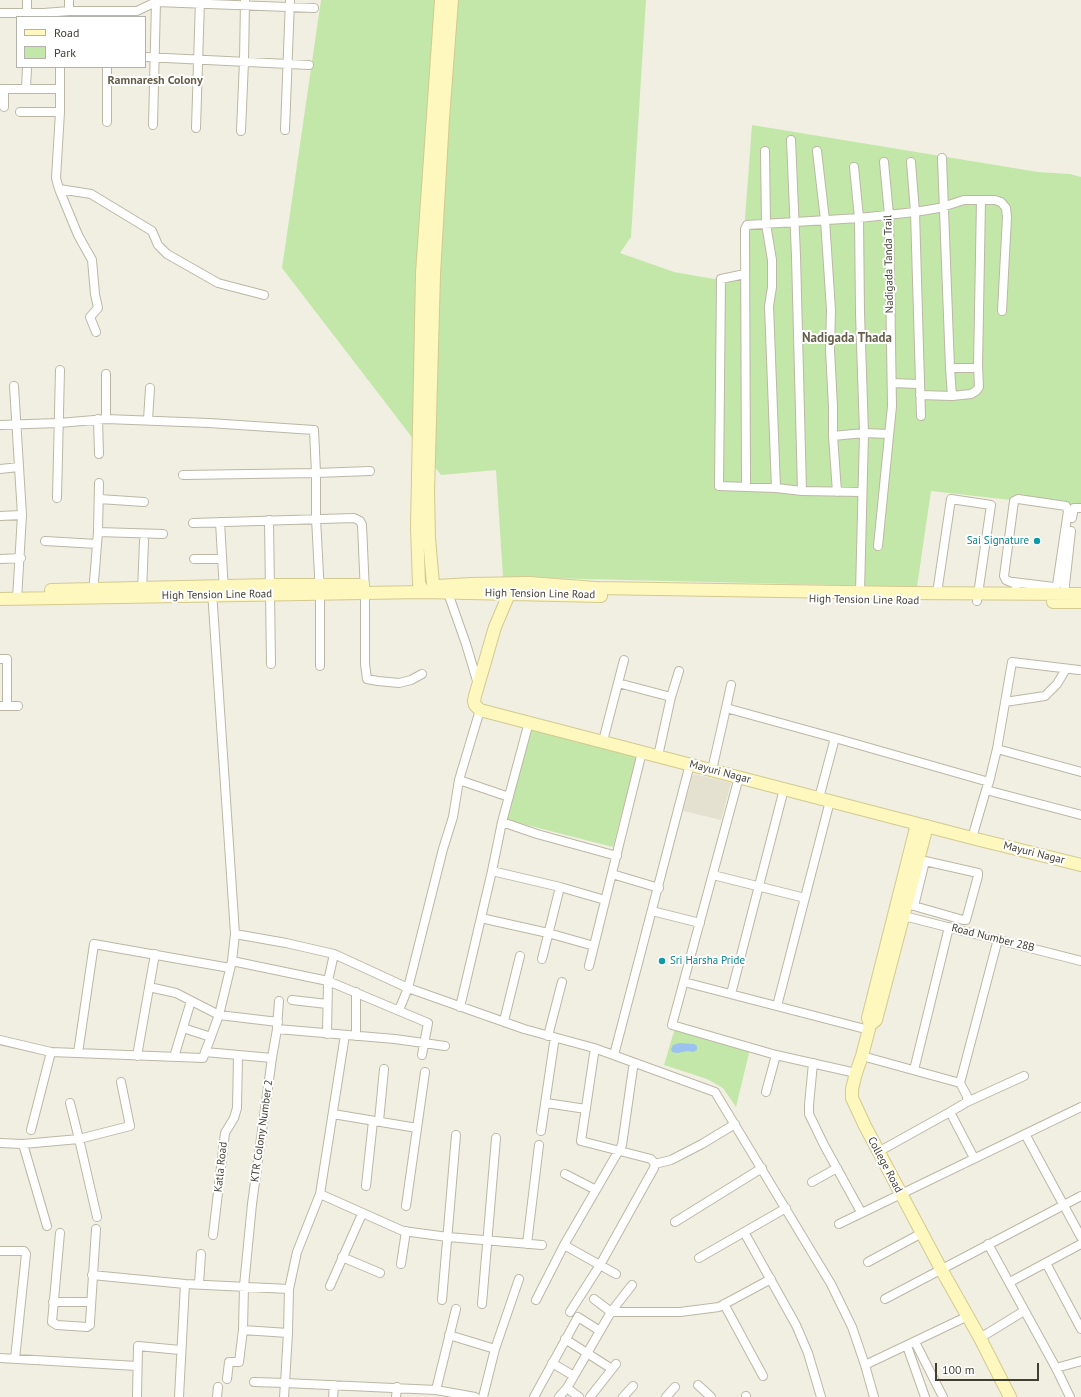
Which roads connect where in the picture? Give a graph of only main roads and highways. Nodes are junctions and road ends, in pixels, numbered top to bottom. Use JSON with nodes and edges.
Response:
{"nodes":[{"id":1,"x":442,"y":0,"type":"edge"},
{"id":2,"x":452,"y":0,"type":"edge"},
{"id":3,"x":428,"y":274,"type":"junction"},
{"id":4,"x":422,"y":588,"type":"junction"},
{"id":5,"x":509,"y":588,"type":"junction"},
{"id":6,"x":0,"y":591,"type":"edge"},
{"id":7,"x":694,"y":593,"type":"junction"},
{"id":8,"x":1081,"y":594,"type":"edge"},
{"id":9,"x":18,"y":595,"type":"junction"},
{"id":10,"x":978,"y":597,"type":"junction"},
{"id":11,"x":0,"y":599,"type":"edge"},
{"id":12,"x":1081,"y":602,"type":"edge"},
{"id":13,"x":922,"y":825,"type":"junction"},
{"id":14,"x":1081,"y":865,"type":"edge"},
{"id":15,"x":1010,"y":1397,"type":"edge"}],
"edges":[{"from":1,"to":3,"type":"main road"},
{"from":2,"to":3,"type":"main road"},
{"from":3,"to":4,"type":"main road"},
{"from":3,"to":5,"type":"main road"},
{"from":4,"to":5,"type":"main road","name":"High Tension Line Road"},
{"from":4,"to":9,"type":"main road","name":"High Tension Line Road"},
{"from":5,"to":7,"type":"main road","name":"High Tension Line Road"},
{"from":5,"to":13,"type":"main road","name":"Mayuri Nagar"},
{"from":6,"to":9,"type":"main road"},
{"from":7,"to":10,"type":"main road","name":"High Tension Line Road"},
{"from":7,"to":10,"type":"main road","name":"High Tension Line Road"},
{"from":8,"to":10,"type":"main road","name":"High Tension Line Road"},
{"from":9,"to":11,"type":"main road","name":"High Tension Line Road"},
{"from":10,"to":12,"type":"main road","name":"High Tension Line Road"},
{"from":13,"to":14,"type":"main road","name":"Mayuri Nagar"},
{"from":13,"to":15,"type":"main road","name":"College Road"}]}
